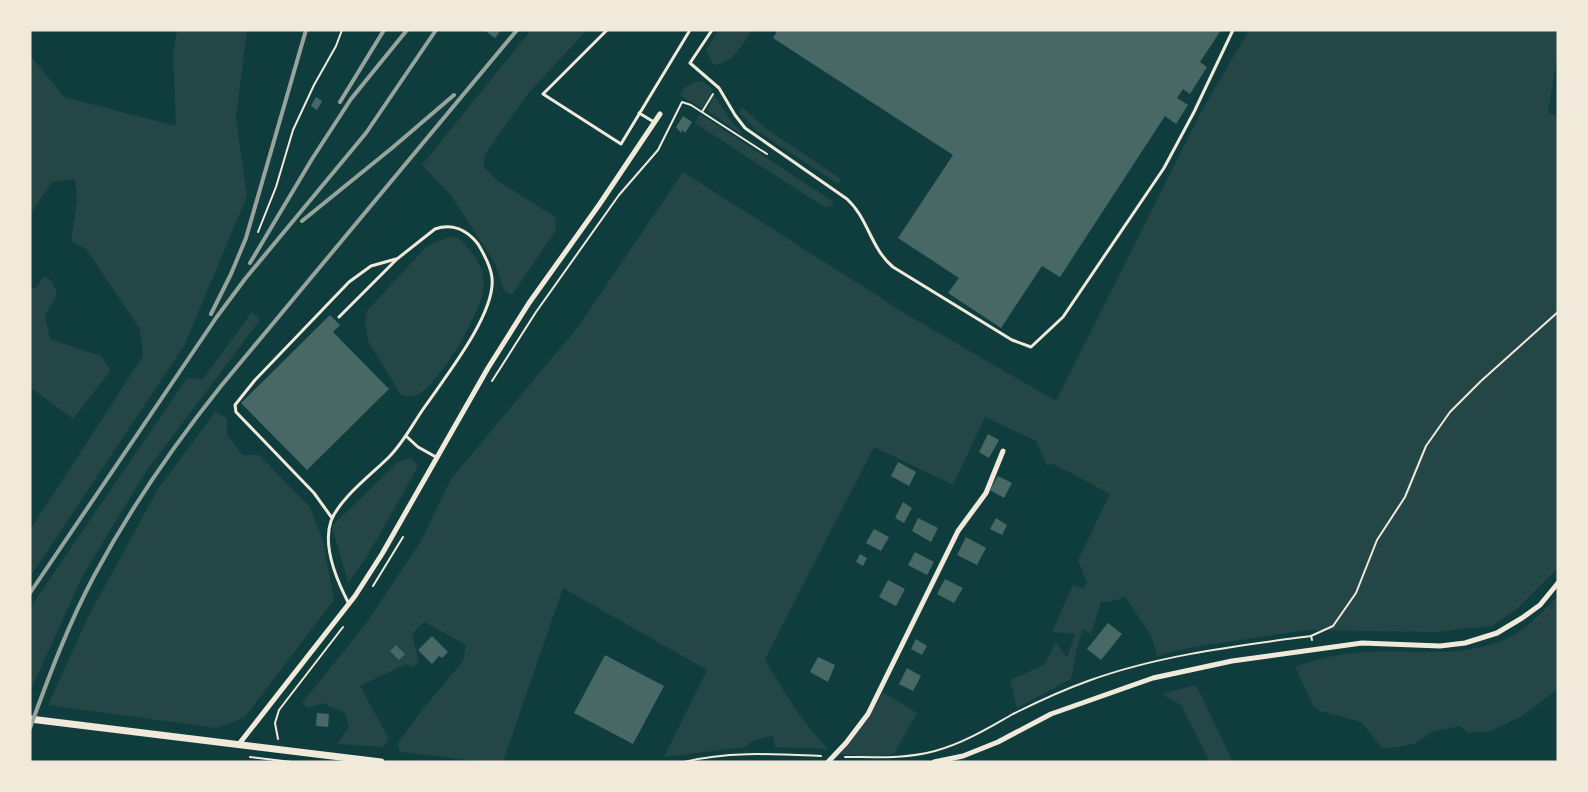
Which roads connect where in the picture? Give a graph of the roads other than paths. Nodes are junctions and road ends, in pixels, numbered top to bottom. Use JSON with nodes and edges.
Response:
{"nodes":[{"id":1,"x":607,"y":30,"type":"edge"},
{"id":2,"x":690,"y":30,"type":"edge"},
{"id":3,"x":712,"y":30,"type":"edge"},
{"id":4,"x":1233,"y":30,"type":"edge"},
{"id":5,"x":639,"y":113,"type":"junction"},
{"id":6,"x":660,"y":114,"type":"dead end"},
{"id":7,"x":654,"y":122,"type":"junction"},
{"id":8,"x":397,"y":259,"type":"junction"},
{"id":9,"x":339,"y":317,"type":"dead end"},
{"id":10,"x":406,"y":436,"type":"junction"},
{"id":11,"x":1003,"y":451,"type":"dead end"},
{"id":12,"x":436,"y":457,"type":"junction"},
{"id":13,"x":332,"y":518,"type":"junction"},
{"id":14,"x":1558,"y":583,"type":"edge"},
{"id":15,"x":349,"y":604,"type":"junction"},
{"id":16,"x":30,"y":719,"type":"edge"},
{"id":17,"x":238,"y":744,"type":"junction"},
{"id":18,"x":830,"y":759,"type":"edge"},
{"id":19,"x":341,"y":760,"type":"edge"},
{"id":20,"x":381,"y":762,"type":"edge"},
{"id":21,"x":934,"y":762,"type":"edge"}],
"edges":[{"from":1,"to":5,"type":"lane"},
{"from":2,"to":5,"type":"lane"},
{"from":3,"to":4,"type":"lane"},
{"from":5,"to":7,"type":"lane"},
{"from":6,"to":7,"type":"street"},
{"from":7,"to":12,"type":"street"},
{"from":8,"to":9,"type":"lane"},
{"from":8,"to":10,"type":"lane"},
{"from":8,"to":13,"type":"lane"},
{"from":10,"to":12,"type":"lane"},
{"from":10,"to":13,"type":"lane"},
{"from":11,"to":18,"type":"street"},
{"from":12,"to":15,"type":"street"},
{"from":13,"to":15,"type":"lane"},
{"from":14,"to":21,"type":"street"},
{"from":15,"to":17,"type":"street"},
{"from":16,"to":17,"type":"street"},
{"from":17,"to":19,"type":"street"},
{"from":19,"to":20,"type":"street"}]}
